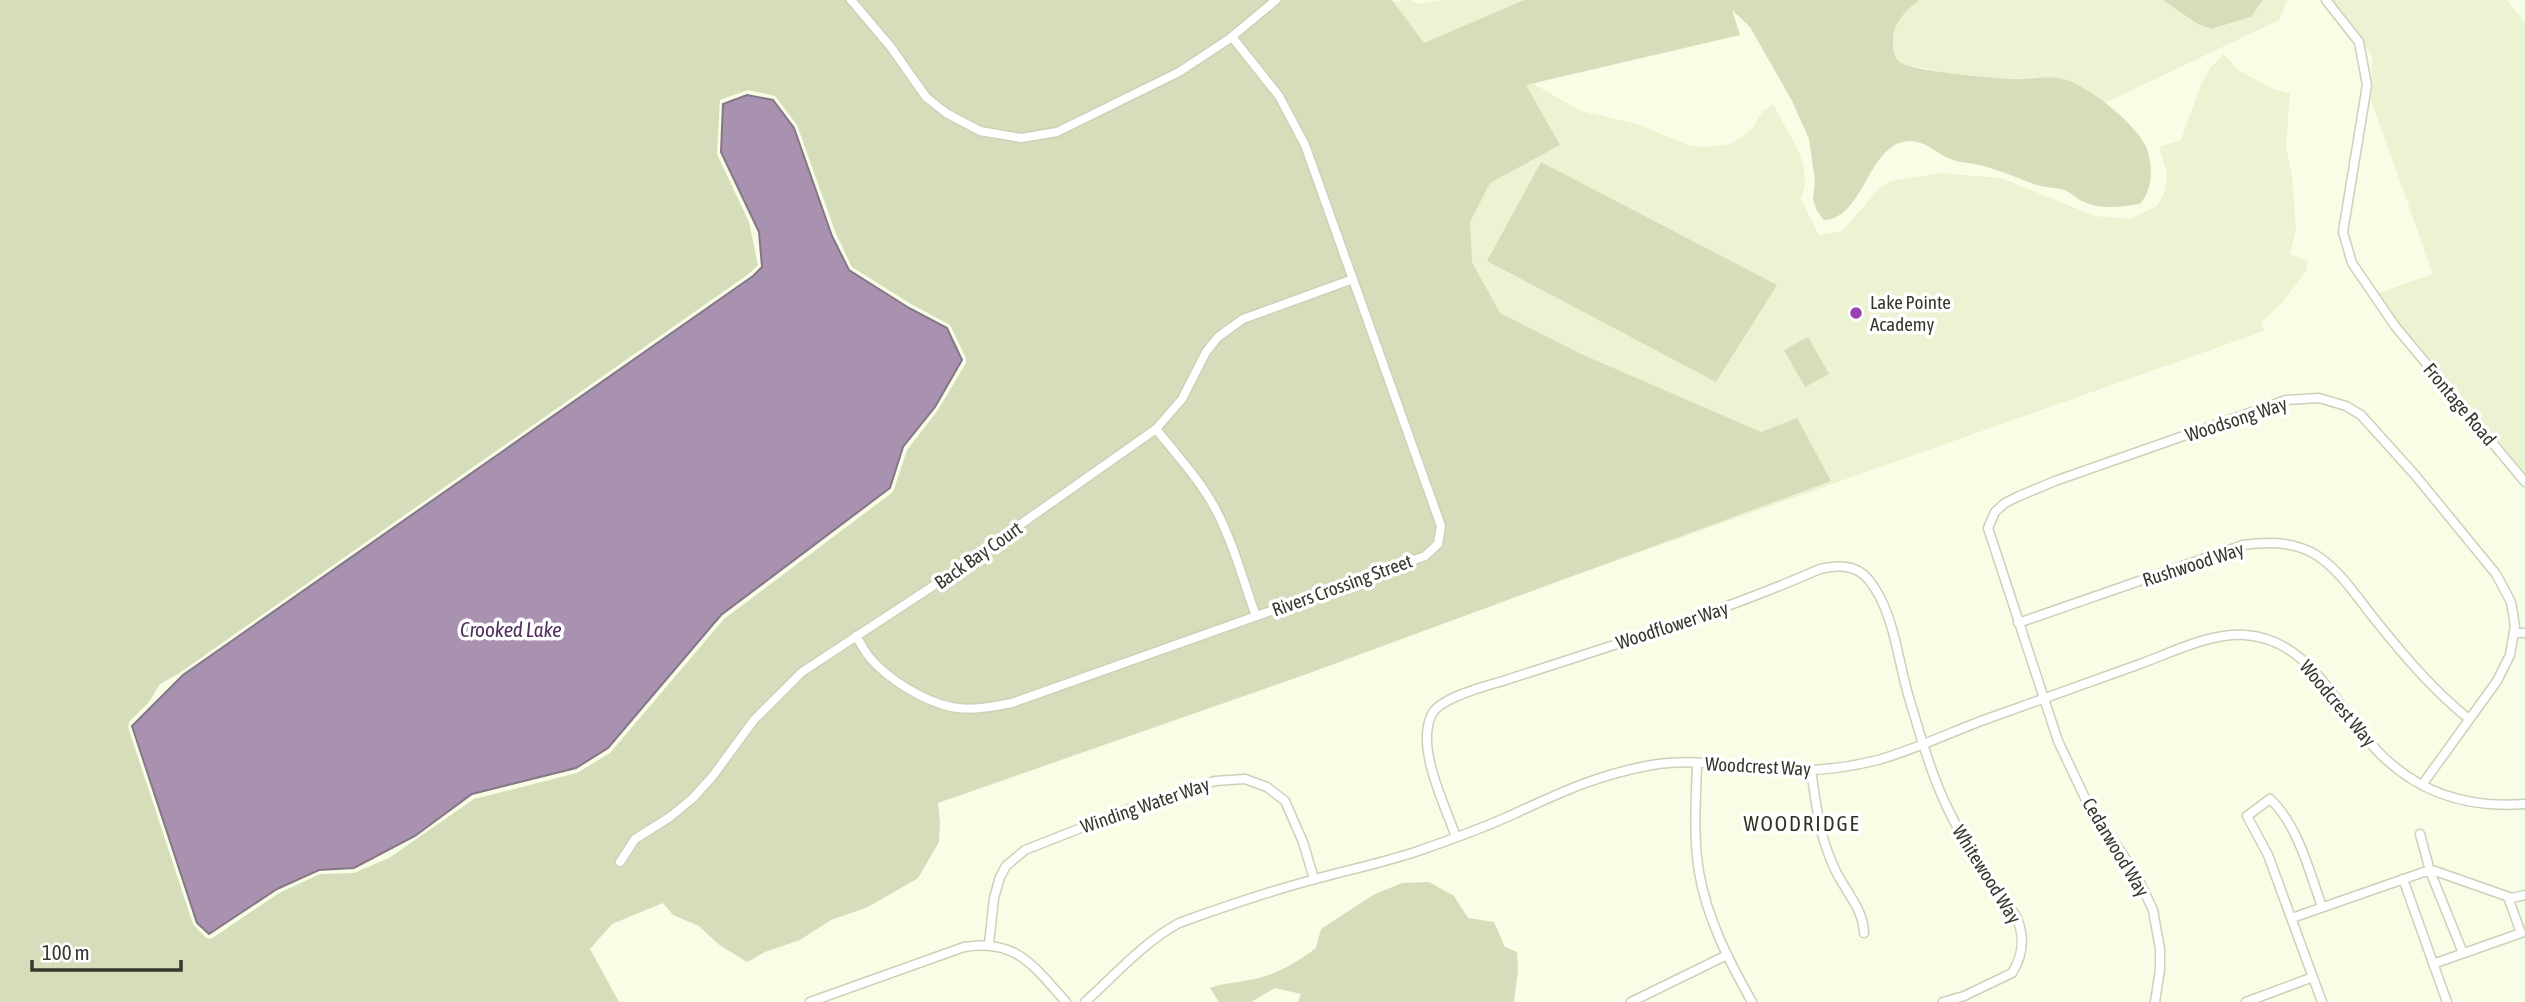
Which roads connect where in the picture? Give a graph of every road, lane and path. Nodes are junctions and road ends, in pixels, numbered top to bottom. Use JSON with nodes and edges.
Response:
{"nodes":[{"id":1,"x":851,"y":0,"type":"edge"},
{"id":2,"x":1276,"y":0,"type":"edge"},
{"id":3,"x":2326,"y":0,"type":"edge"},
{"id":4,"x":1232,"y":37,"type":"junction"},
{"id":5,"x":1353,"y":279,"type":"junction"},
{"id":6,"x":1156,"y":429,"type":"junction"},
{"id":7,"x":2525,"y":482,"type":"edge"},
{"id":8,"x":1256,"y":616,"type":"junction"},
{"id":9,"x":2018,"y":624,"type":"junction"},
{"id":10,"x":2514,"y":633,"type":"junction"},
{"id":11,"x":2525,"y":633,"type":"edge"},
{"id":12,"x":856,"y":636,"type":"junction"},
{"id":13,"x":2043,"y":699,"type":"junction"},
{"id":14,"x":2469,"y":719,"type":"junction"},
{"id":15,"x":1924,"y":744,"type":"junction"},
{"id":16,"x":1697,"y":764,"type":"junction"},
{"id":17,"x":1811,"y":770,"type":"junction"},
{"id":18,"x":2422,"y":785,"type":"junction"},
{"id":19,"x":2525,"y":804,"type":"edge"},
{"id":20,"x":2420,"y":834,"type":"dead end"},
{"id":21,"x":1456,"y":837,"type":"junction"},
{"id":22,"x":620,"y":862,"type":"dead end"},
{"id":23,"x":2430,"y":872,"type":"junction"},
{"id":24,"x":1314,"y":879,"type":"junction"},
{"id":25,"x":2403,"y":879,"type":"junction"},
{"id":26,"x":2525,"y":895,"type":"edge"},
{"id":27,"x":2508,"y":897,"type":"junction"},
{"id":28,"x":2322,"y":907,"type":"junction"},
{"id":29,"x":2292,"y":918,"type":"junction"},
{"id":30,"x":1864,"y":933,"type":"dead end"},
{"id":31,"x":989,"y":944,"type":"junction"},
{"id":32,"x":2463,"y":953,"type":"junction"},
{"id":33,"x":1727,"y":956,"type":"junction"},
{"id":34,"x":2433,"y":964,"type":"junction"},
{"id":35,"x":2313,"y":978,"type":"junction"},
{"id":36,"x":810,"y":1002,"type":"edge"},
{"id":37,"x":1066,"y":1002,"type":"edge"},
{"id":38,"x":1085,"y":1002,"type":"edge"},
{"id":39,"x":1631,"y":1002,"type":"edge"},
{"id":40,"x":1752,"y":1002,"type":"edge"},
{"id":41,"x":1943,"y":1002,"type":"edge"},
{"id":42,"x":2155,"y":1002,"type":"edge"},
{"id":43,"x":2246,"y":1002,"type":"edge"},
{"id":44,"x":2322,"y":1002,"type":"edge"},
{"id":45,"x":2447,"y":1002,"type":"edge"}],
"edges":[{"from":1,"to":4,"type":"street"},
{"from":2,"to":4,"type":"street"},
{"from":3,"to":7,"type":"street","name":"Frontage Road"},
{"from":4,"to":5,"type":"street","name":"Rivers Crossing Street"},
{"from":5,"to":6,"type":"street","name":"Back Bay Court"},
{"from":5,"to":8,"type":"street","name":"Rivers Crossing Street"},
{"from":6,"to":8,"type":"street"},
{"from":6,"to":12,"type":"street","name":"Back Bay Court"},
{"from":8,"to":12,"type":"street","name":"Rivers Crossing Street"},
{"from":9,"to":10,"type":"street","name":"Woodsong Way"},
{"from":9,"to":13,"type":"street","name":"Woodsong Way"},
{"from":9,"to":14,"type":"street","name":"Rushwood Way"},
{"from":10,"to":11,"type":"street"},
{"from":10,"to":14,"type":"street","name":"Woodsong Way"},
{"from":12,"to":22,"type":"street","name":"Back Bay Court"},
{"from":13,"to":15,"type":"street","name":"Woodcrest Way"},
{"from":13,"to":18,"type":"street","name":"Woodcrest Way"},
{"from":13,"to":42,"type":"street","name":"Cedarwood Way"},
{"from":14,"to":18,"type":"street","name":"Woodsong Way"},
{"from":15,"to":17,"type":"street","name":"Woodcrest Way"},
{"from":15,"to":21,"type":"street","name":"Woodflower Way"},
{"from":15,"to":41,"type":"street","name":"Whitewood Way"},
{"from":16,"to":17,"type":"street","name":"Woodcrest Way"},
{"from":16,"to":21,"type":"street","name":"Woodcrest Way"},
{"from":16,"to":33,"type":"street"},
{"from":17,"to":30,"type":"street"},
{"from":18,"to":19,"type":"street","name":"Woodcrest Way"},
{"from":20,"to":23,"type":"street"},
{"from":21,"to":24,"type":"street","name":"Woodcrest Way"},
{"from":23,"to":25,"type":"street"},
{"from":23,"to":27,"type":"street"},
{"from":23,"to":32,"type":"street"},
{"from":24,"to":31,"type":"street","name":"Winding Water Way"},
{"from":24,"to":38,"type":"street","name":"Woodcrest Way"},
{"from":25,"to":28,"type":"street"},
{"from":25,"to":34,"type":"street"},
{"from":26,"to":27,"type":"street"},
{"from":27,"to":32,"type":"street"},
{"from":28,"to":29,"type":"street"},
{"from":28,"to":29,"type":"street"},
{"from":29,"to":35,"type":"street"},
{"from":31,"to":36,"type":"street"},
{"from":31,"to":37,"type":"street"},
{"from":32,"to":34,"type":"street"},
{"from":33,"to":39,"type":"street"},
{"from":33,"to":40,"type":"street"},
{"from":34,"to":45,"type":"street"},
{"from":35,"to":43,"type":"street"},
{"from":35,"to":44,"type":"street"}]}
